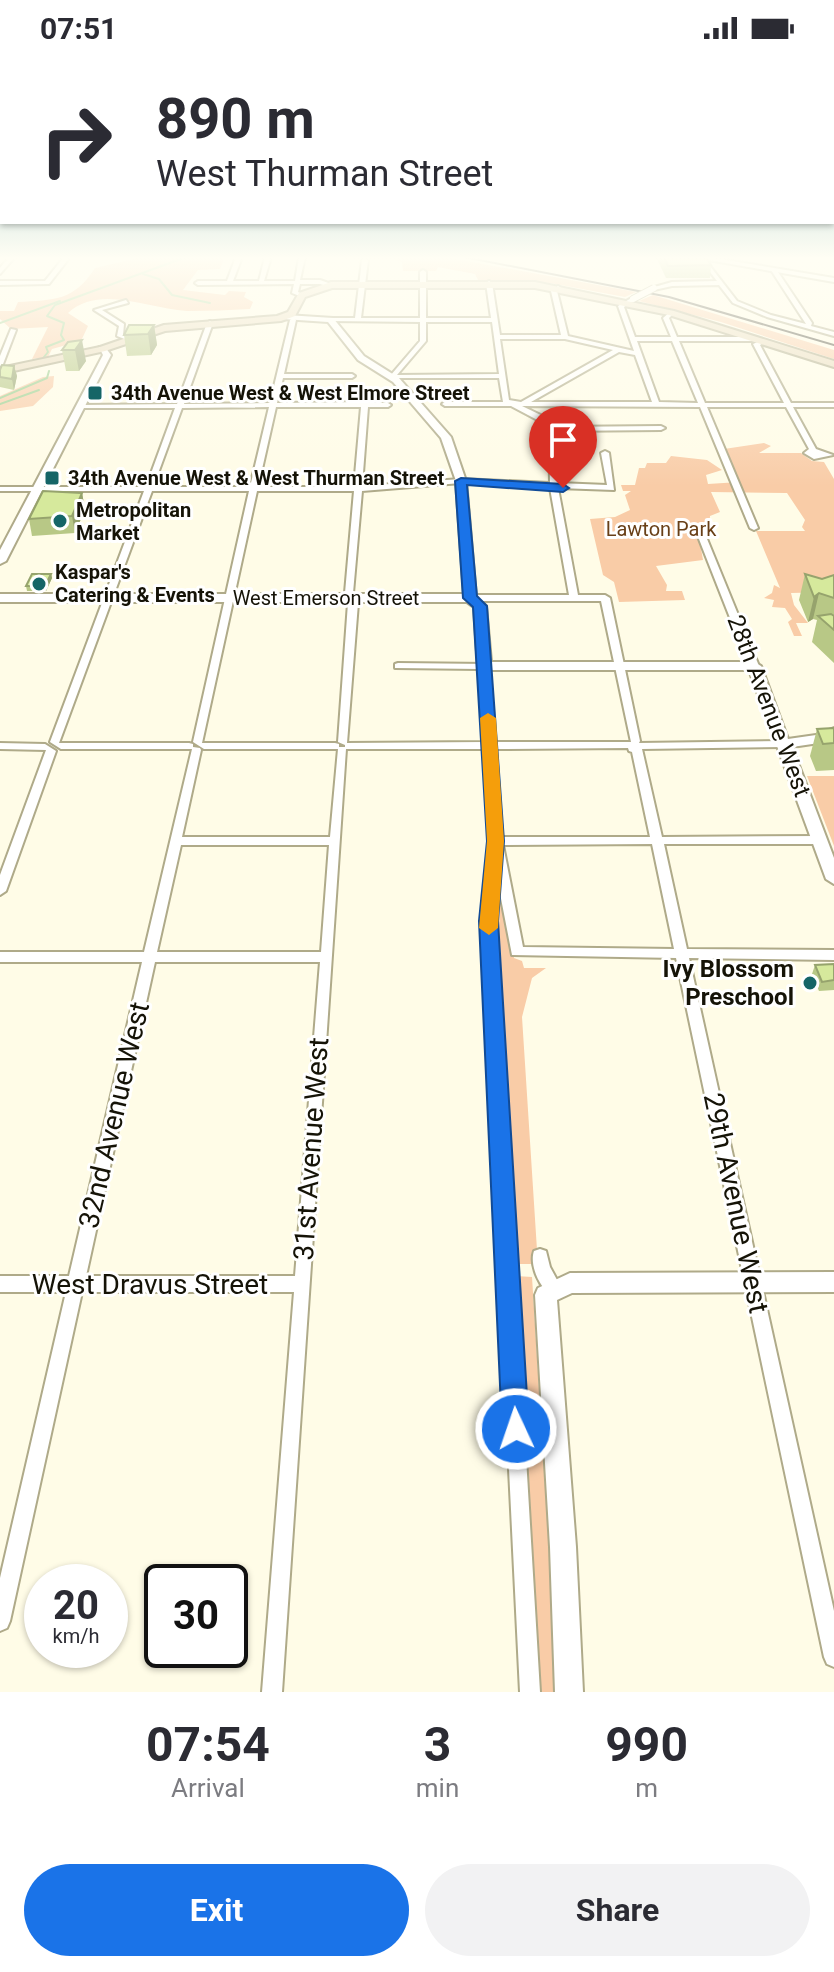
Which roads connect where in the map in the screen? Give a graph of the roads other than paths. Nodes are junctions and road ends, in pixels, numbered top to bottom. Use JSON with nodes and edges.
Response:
{"nodes":[{"id":1,"x":12,"y":333,"type":"edge"},
{"id":2,"x":121,"y":333,"type":"edge"},
{"id":3,"x":144,"y":333,"type":"edge"},
{"id":4,"x":206,"y":333,"type":"edge"},
{"id":5,"x":287,"y":333,"type":"edge"},
{"id":6,"x":341,"y":333,"type":"edge"},
{"id":7,"x":423,"y":333,"type":"edge"},
{"id":8,"x":497,"y":333,"type":"edge"},
{"id":9,"x":564,"y":333,"type":"edge"},
{"id":10,"x":632,"y":333,"type":"edge"},
{"id":11,"x":673,"y":333,"type":"edge"},
{"id":12,"x":737,"y":333,"type":"edge"},
{"id":13,"x":497,"y":337,"type":"junction"},
{"id":14,"x":565,"y":337,"type":"junction"},
{"id":15,"x":127,"y":338,"type":"junction"},
{"id":16,"x":634,"y":339,"type":"junction"},
{"id":17,"x":676,"y":339,"type":"junction"},
{"id":18,"x":759,"y":340,"type":"junction"},
{"id":19,"x":102,"y":349,"type":"junction"},
{"id":20,"x":619,"y":349,"type":"junction"},
{"id":21,"x":638,"y":354,"type":"junction"},
{"id":22,"x":0,"y":364,"type":"edge"},
{"id":23,"x":834,"y":364,"type":"edge"},
{"id":24,"x":0,"y":371,"type":"edge"},
{"id":25,"x":281,"y":376,"type":"junction"},
{"id":26,"x":352,"y":376,"type":"dead end"},
{"id":27,"x":502,"y":376,"type":"junction"},
{"id":28,"x":392,"y":377,"type":"junction"},
{"id":29,"x":365,"y":404,"type":"junction"},
{"id":30,"x":445,"y":404,"type":"dead end"},
{"id":31,"x":511,"y":404,"type":"junction"},
{"id":32,"x":523,"y":404,"type":"junction"},
{"id":33,"x":656,"y":404,"type":"junction"},
{"id":34,"x":181,"y":405,"type":"junction"},
{"id":35,"x":274,"y":405,"type":"junction"},
{"id":36,"x":388,"y":405,"type":"dead end"},
{"id":37,"x":703,"y":405,"type":"junction"},
{"id":38,"x":788,"y":405,"type":"junction"},
{"id":39,"x":834,"y":405,"type":"edge"},
{"id":40,"x":83,"y":406,"type":"junction"},
{"id":41,"x":661,"y":428,"type":"dead end"},
{"id":42,"x":553,"y":429,"type":"junction"},
{"id":43,"x":813,"y":450,"type":"dead end"},
{"id":44,"x":605,"y":453,"type":"dead end"},
{"id":45,"x":461,"y":481,"type":"junction"},
{"id":46,"x":554,"y":488,"type":"junction"},
{"id":47,"x":0,"y":489,"type":"edge"},
{"id":48,"x":38,"y":489,"type":"junction"},
{"id":49,"x":148,"y":489,"type":"junction"},
{"id":50,"x":254,"y":489,"type":"junction"},
{"id":51,"x":358,"y":489,"type":"junction"},
{"id":52,"x":754,"y":528,"type":"dead end"},
{"id":53,"x":701,"y":534,"type":"dead end"},
{"id":54,"x":0,"y":561,"type":"edge"},
{"id":55,"x":351,"y":597,"type":"junction"},
{"id":56,"x":0,"y":598,"type":"edge"},
{"id":57,"x":109,"y":598,"type":"junction"},
{"id":58,"x":229,"y":598,"type":"junction"},
{"id":59,"x":470,"y":598,"type":"junction"},
{"id":60,"x":574,"y":598,"type":"junction"},
{"id":61,"x":605,"y":598,"type":"joint"},
{"id":62,"x":398,"y":666,"type":"dead end"},
{"id":63,"x":485,"y":666,"type":"junction"},
{"id":64,"x":619,"y":666,"type":"junction"},
{"id":65,"x":754,"y":666,"type":"junction"},
{"id":66,"x":834,"y":732,"type":"edge"},
{"id":67,"x":783,"y":744,"type":"junction"},
{"id":68,"x":489,"y":745,"type":"junction"},
{"id":69,"x":636,"y":745,"type":"junction"},
{"id":70,"x":0,"y":746,"type":"edge"},
{"id":71,"x":197,"y":746,"type":"junction"},
{"id":72,"x":342,"y":746,"type":"junction"},
{"id":73,"x":53,"y":747,"type":"junction"},
{"id":74,"x":657,"y":840,"type":"junction"},
{"id":75,"x":820,"y":840,"type":"junction"},
{"id":76,"x":175,"y":841,"type":"junction"},
{"id":77,"x":335,"y":841,"type":"junction"},
{"id":78,"x":496,"y":841,"type":"junction"},
{"id":79,"x":834,"y":879,"type":"edge"},
{"id":80,"x":0,"y":891,"type":"edge"},
{"id":81,"x":834,"y":955,"type":"edge"},
{"id":82,"x":149,"y":956,"type":"junction"},
{"id":83,"x":683,"y":956,"type":"junction"},
{"id":84,"x":0,"y":957,"type":"edge"},
{"id":85,"x":326,"y":957,"type":"junction"},
{"id":86,"x":540,"y":1256,"type":"dead end"},
{"id":87,"x":753,"y":1281,"type":"junction"},
{"id":88,"x":834,"y":1282,"type":"edge"},
{"id":89,"x":76,"y":1283,"type":"junction"},
{"id":90,"x":0,"y":1284,"type":"edge"},
{"id":91,"x":301,"y":1284,"type":"junction"},
{"id":92,"x":554,"y":1289,"type":"junction"},
{"id":93,"x":0,"y":1621,"type":"edge"},
{"id":94,"x":834,"y":1657,"type":"edge"},
{"id":95,"x":272,"y":1692,"type":"edge"},
{"id":96,"x":530,"y":1692,"type":"edge"},
{"id":97,"x":569,"y":1692,"type":"edge"}],
"edges":[{"from":1,"to":22,"type":"street"},
{"from":2,"to":15,"type":"street"},
{"from":3,"to":15,"type":"main road"},
{"from":4,"to":34,"type":"street"},
{"from":5,"to":25,"type":"street","name":"32nd Avenue West"},
{"from":6,"to":28,"type":"street"},
{"from":7,"to":28,"type":"street"},
{"from":8,"to":13,"type":"street"},
{"from":9,"to":14,"type":"street"},
{"from":10,"to":16,"type":"street"},
{"from":11,"to":17,"type":"street"},
{"from":12,"to":18,"type":"main road"},
{"from":13,"to":14,"type":"street"},
{"from":13,"to":27,"type":"street"},
{"from":14,"to":20,"type":"street"},
{"from":15,"to":19,"type":"main road"},
{"from":16,"to":17,"type":"street"},
{"from":16,"to":21,"type":"street"},
{"from":17,"to":18,"type":"street"},
{"from":17,"to":37,"type":"street"},
{"from":18,"to":23,"type":"main road"},
{"from":18,"to":38,"type":"street"},
{"from":19,"to":24,"type":"main road"},
{"from":19,"to":40,"type":"street"},
{"from":20,"to":21,"type":"street"},
{"from":20,"to":32,"type":"street"},
{"from":21,"to":33,"type":"street"},
{"from":25,"to":26,"type":"street"},
{"from":25,"to":35,"type":"street","name":"32nd Avenue West"},
{"from":27,"to":28,"type":"street"},
{"from":27,"to":31,"type":"street"},
{"from":28,"to":45,"type":"street"},
{"from":29,"to":35,"type":"street"},
{"from":29,"to":36,"type":"street"},
{"from":29,"to":51,"type":"street","name":"31st Avenue West"},
{"from":30,"to":31,"type":"street"},
{"from":31,"to":32,"type":"street"},
{"from":31,"to":42,"type":"street"},
{"from":32,"to":33,"type":"street"},
{"from":33,"to":37,"type":"street"},
{"from":34,"to":35,"type":"street"},
{"from":34,"to":40,"type":"street"},
{"from":34,"to":49,"type":"street"},
{"from":35,"to":50,"type":"street","name":"32nd Avenue West"},
{"from":37,"to":38,"type":"street"},
{"from":37,"to":52,"type":"street"},
{"from":38,"to":39,"type":"street"},
{"from":38,"to":43,"type":"street"},
{"from":40,"to":48,"type":"street"},
{"from":41,"to":42,"type":"street"},
{"from":42,"to":46,"type":"street"},
{"from":44,"to":46,"type":"street"},
{"from":45,"to":46,"type":"street"},
{"from":45,"to":51,"type":"street"},
{"from":45,"to":59,"type":"street"},
{"from":46,"to":60,"type":"street"},
{"from":47,"to":48,"type":"street"},
{"from":48,"to":49,"type":"street"},
{"from":48,"to":54,"type":"street"},
{"from":49,"to":50,"type":"street"},
{"from":49,"to":57,"type":"street"},
{"from":50,"to":51,"type":"street"},
{"from":50,"to":58,"type":"street","name":"32nd Avenue West"},
{"from":51,"to":55,"type":"street","name":"31st Avenue West"},
{"from":53,"to":65,"type":"street","name":"28th Avenue West"},
{"from":55,"to":58,"type":"street","name":"West Emerson Street"},
{"from":55,"to":59,"type":"street","name":"West Emerson Street"},
{"from":55,"to":72,"type":"street","name":"31st Avenue West"},
{"from":56,"to":57,"type":"street","name":"West Emerson Street"},
{"from":57,"to":58,"type":"street","name":"West Emerson Street"},
{"from":57,"to":73,"type":"street"},
{"from":58,"to":71,"type":"street","name":"32nd Avenue West"},
{"from":59,"to":60,"type":"street","name":"West Emerson Street"},
{"from":59,"to":63,"type":"street"},
{"from":60,"to":61,"type":"street","name":"West Emerson Street"},
{"from":61,"to":64,"type":"street","name":"29th Avenue West"},
{"from":62,"to":63,"type":"street"},
{"from":63,"to":64,"type":"street"},
{"from":63,"to":68,"type":"street"},
{"from":64,"to":65,"type":"street"},
{"from":64,"to":69,"type":"street","name":"29th Avenue West"},
{"from":65,"to":67,"type":"street","name":"28th Avenue West"},
{"from":66,"to":67,"type":"street"},
{"from":67,"to":69,"type":"street"},
{"from":67,"to":75,"type":"street","name":"28th Avenue West"},
{"from":68,"to":69,"type":"street"},
{"from":68,"to":72,"type":"street"},
{"from":68,"to":78,"type":"street"},
{"from":69,"to":74,"type":"street","name":"29th Avenue West"},
{"from":70,"to":73,"type":"street"},
{"from":71,"to":72,"type":"street"},
{"from":71,"to":73,"type":"street"},
{"from":71,"to":76,"type":"street","name":"32nd Avenue West"},
{"from":72,"to":77,"type":"street","name":"31st Avenue West"},
{"from":73,"to":80,"type":"street"},
{"from":74,"to":75,"type":"street"},
{"from":74,"to":78,"type":"street"},
{"from":74,"to":83,"type":"street","name":"29th Avenue West"},
{"from":75,"to":79,"type":"street","name":"28th Avenue West"},
{"from":76,"to":77,"type":"street"},
{"from":76,"to":82,"type":"street","name":"32nd Avenue West"},
{"from":77,"to":85,"type":"street","name":"31st Avenue West"},
{"from":78,"to":83,"type":"street"},
{"from":78,"to":96,"type":"street"},
{"from":81,"to":83,"type":"street"},
{"from":82,"to":84,"type":"street"},
{"from":82,"to":85,"type":"street"},
{"from":82,"to":89,"type":"street","name":"32nd Avenue West"},
{"from":83,"to":87,"type":"street","name":"29th Avenue West"},
{"from":85,"to":91,"type":"street","name":"31st Avenue West"},
{"from":86,"to":92,"type":"street"},
{"from":87,"to":88,"type":"street"},
{"from":87,"to":92,"type":"street"},
{"from":87,"to":94,"type":"street","name":"29th Avenue West"},
{"from":89,"to":90,"type":"street","name":"West Dravus Street"},
{"from":89,"to":91,"type":"street","name":"West Dravus Street"},
{"from":89,"to":93,"type":"street","name":"32nd Avenue West"},
{"from":91,"to":95,"type":"street","name":"31st Avenue West"},
{"from":92,"to":97,"type":"street"}]}
